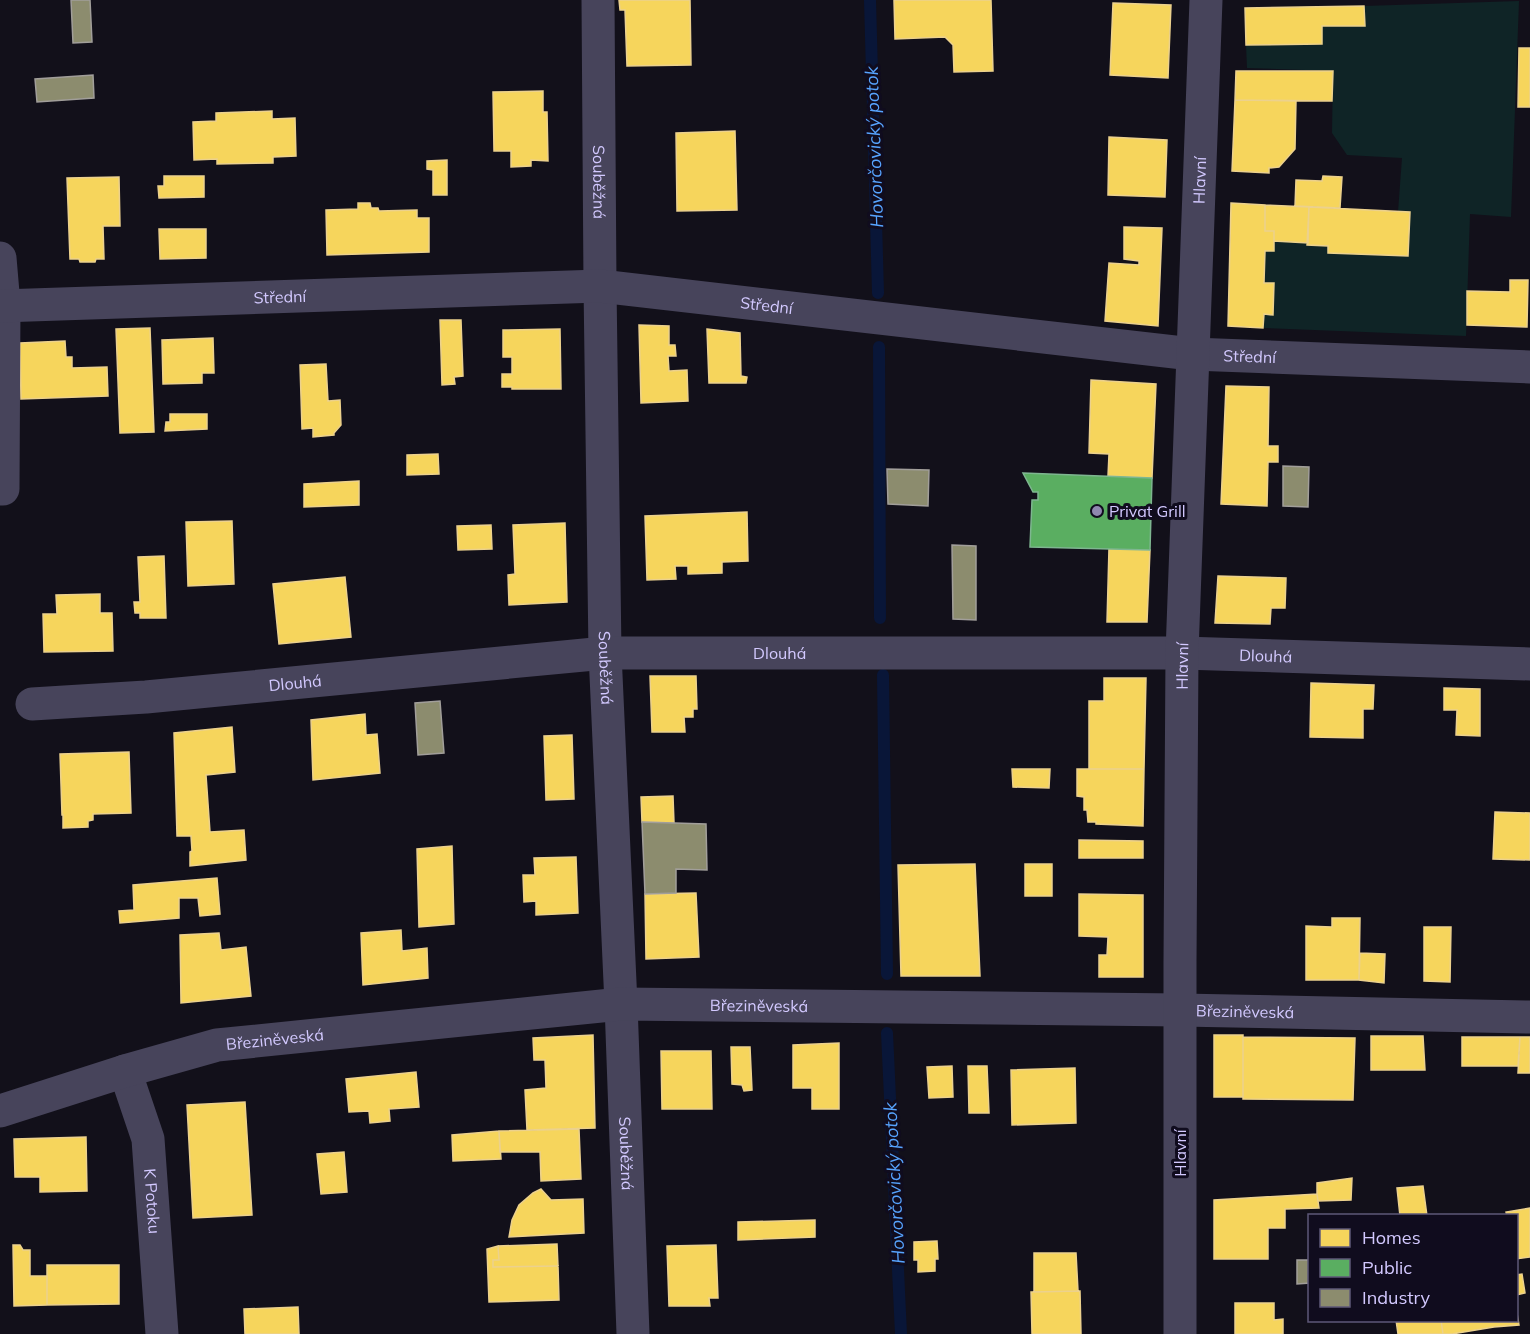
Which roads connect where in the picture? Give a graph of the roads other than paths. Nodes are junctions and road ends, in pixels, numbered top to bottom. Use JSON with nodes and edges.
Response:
{"nodes":[{"id":1,"x":598,"y":0,"type":"edge"},
{"id":2,"x":1206,"y":0,"type":"edge"},
{"id":3,"x":0,"y":258,"type":"edge"},
{"id":4,"x":600,"y":286,"type":"junction"},
{"id":5,"x":2,"y":305,"type":"edge"},
{"id":6,"x":1192,"y":354,"type":"junction"},
{"id":7,"x":1530,"y":367,"type":"edge"},
{"id":8,"x":0,"y":489,"type":"edge"},
{"id":9,"x":605,"y":653,"type":"junction"},
{"id":10,"x":1182,"y":653,"type":"junction"},
{"id":11,"x":1530,"y":664,"type":"edge"},
{"id":12,"x":32,"y":704,"type":"dead end"},
{"id":13,"x":621,"y":1004,"type":"junction"},
{"id":14,"x":1181,"y":1010,"type":"junction"},
{"id":15,"x":1530,"y":1017,"type":"edge"},
{"id":16,"x":125,"y":1071,"type":"junction"},
{"id":17,"x":0,"y":1110,"type":"edge"},
{"id":18,"x":162,"y":1334,"type":"edge"},
{"id":19,"x":633,"y":1334,"type":"edge"},
{"id":20,"x":1180,"y":1334,"type":"edge"}],
"edges":[{"from":1,"to":4,"type":"street","name":"Souběžná"},
{"from":2,"to":6,"type":"street","name":"Hlavní"},
{"from":3,"to":5,"type":"street"},
{"from":4,"to":5,"type":"street","name":"Střední"},
{"from":4,"to":6,"type":"street","name":"Střední"},
{"from":4,"to":9,"type":"street","name":"Souběžná"},
{"from":5,"to":8,"type":"street"},
{"from":6,"to":7,"type":"street","name":"Střední"},
{"from":6,"to":10,"type":"street","name":"Hlavní"},
{"from":9,"to":10,"type":"street","name":"Dlouhá"},
{"from":9,"to":12,"type":"street","name":"Dlouhá"},
{"from":9,"to":13,"type":"street","name":"Souběžná"},
{"from":10,"to":11,"type":"street","name":"Dlouhá"},
{"from":10,"to":14,"type":"street","name":"Hlavní"},
{"from":13,"to":14,"type":"street","name":"Březiněveská"},
{"from":13,"to":16,"type":"street","name":"Březiněveská"},
{"from":13,"to":19,"type":"street","name":"Souběžná"},
{"from":14,"to":15,"type":"street","name":"Březiněveská"},
{"from":14,"to":20,"type":"street","name":"Hlavní"},
{"from":16,"to":17,"type":"street","name":"Březiněveská"},
{"from":16,"to":18,"type":"street","name":"K Potoku"}]}
